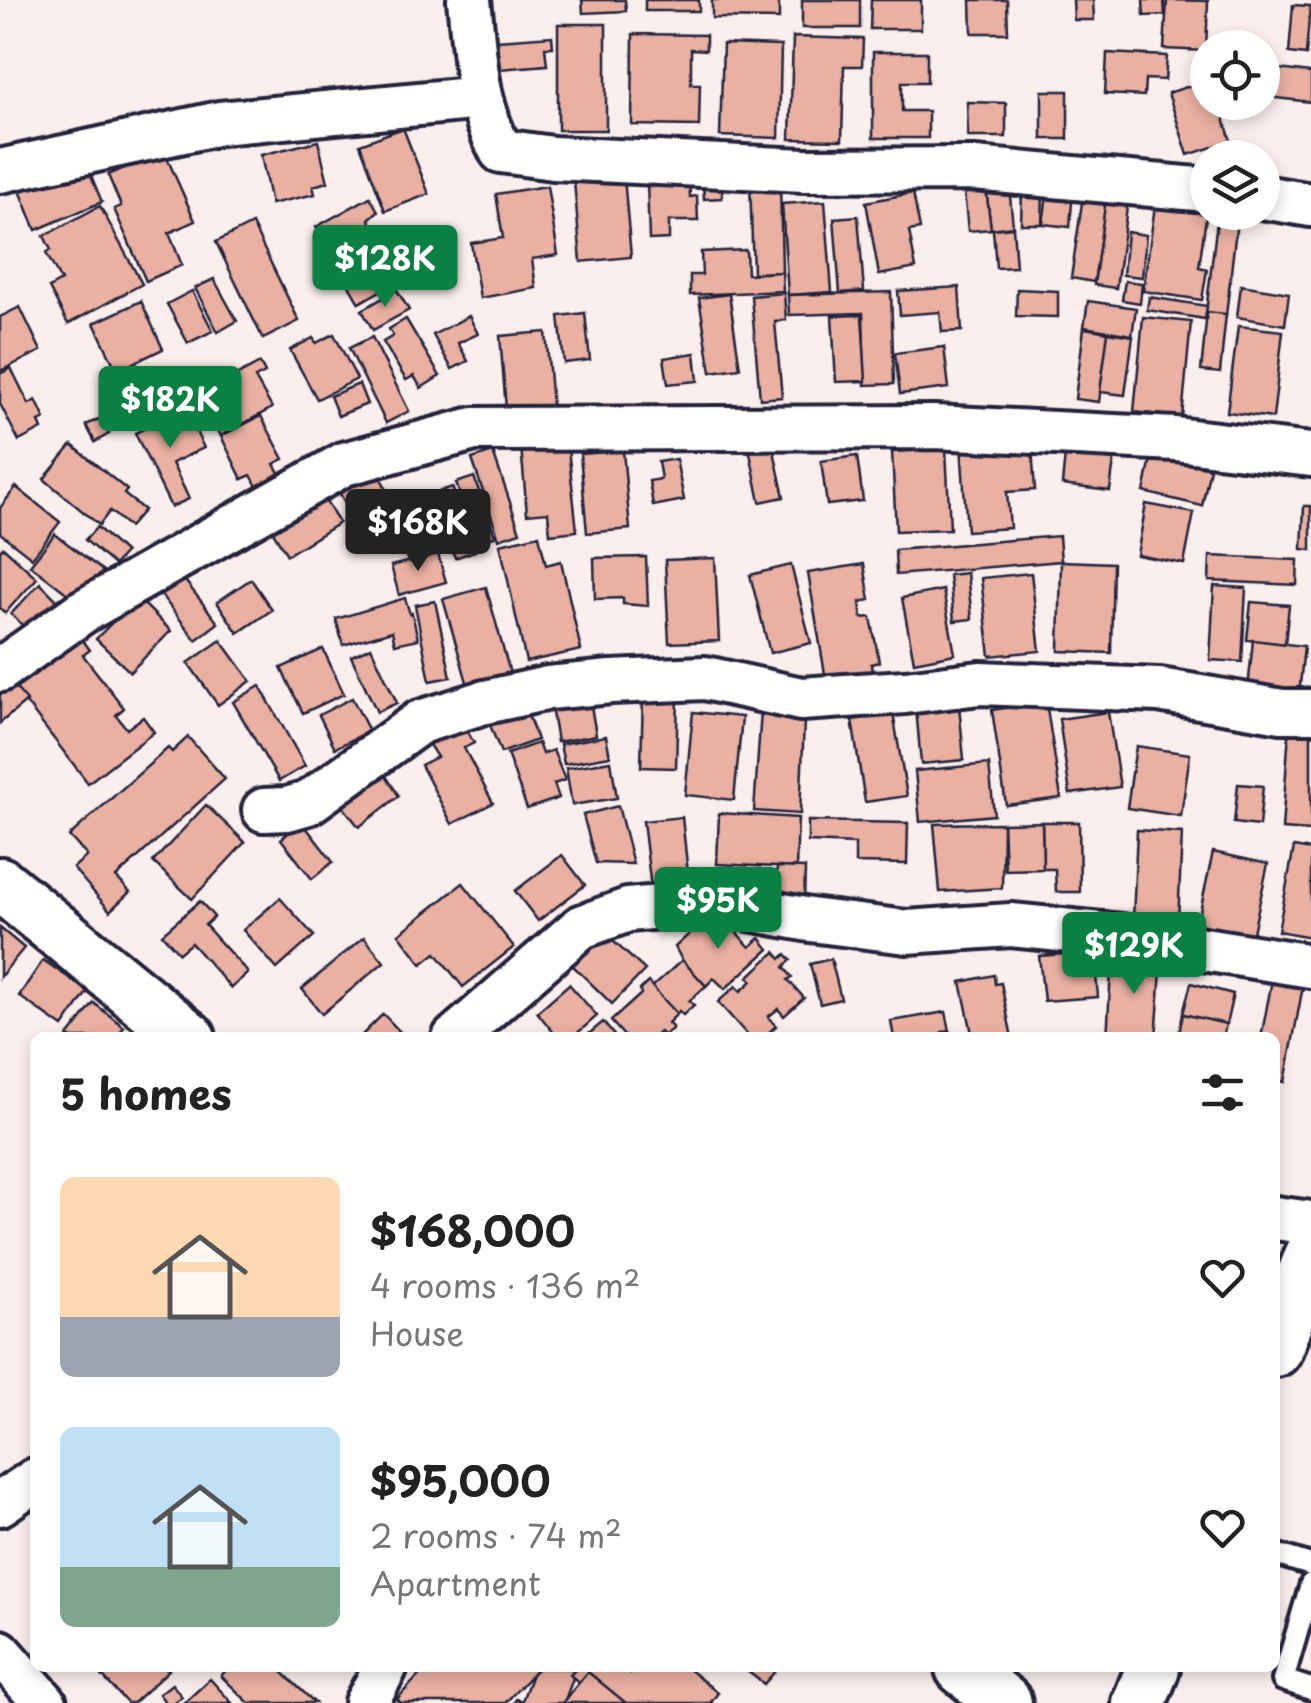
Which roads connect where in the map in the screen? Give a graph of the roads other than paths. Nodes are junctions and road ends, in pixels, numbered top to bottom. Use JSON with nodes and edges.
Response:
{"nodes":[{"id":1,"x":469,"y":0,"type":"edge"},
{"id":2,"x":480,"y":98,"type":"junction"},
{"id":3,"x":0,"y":170,"type":"edge"},
{"id":4,"x":1190,"y":188,"type":"edge"},
{"id":5,"x":1280,"y":200,"type":"edge"},
{"id":6,"x":1311,"y":204,"type":"edge"},
{"id":7,"x":1311,"y":454,"type":"edge"},
{"id":8,"x":0,"y":670,"type":"edge"},
{"id":9,"x":1311,"y":711,"type":"edge"},
{"id":10,"x":264,"y":810,"type":"dead end"},
{"id":11,"x":0,"y":884,"type":"edge"},
{"id":12,"x":1311,"y":966,"type":"edge"},
{"id":13,"x":182,"y":1032,"type":"edge"},
{"id":14,"x":461,"y":1032,"type":"edge"},
{"id":15,"x":1280,"y":1219,"type":"edge"},
{"id":16,"x":1311,"y":1223,"type":"edge"},
{"id":17,"x":1311,"y":1256,"type":"edge"},
{"id":18,"x":1280,"y":1337,"type":"edge"},
{"id":19,"x":30,"y":1483,"type":"edge"},
{"id":20,"x":0,"y":1504,"type":"edge"},
{"id":21,"x":1280,"y":1556,"type":"edge"},
{"id":22,"x":1311,"y":1565,"type":"edge"},
{"id":23,"x":1311,"y":1584,"type":"edge"},
{"id":24,"x":0,"y":1652,"type":"edge"},
{"id":25,"x":383,"y":1672,"type":"edge"},
{"id":26,"x":967,"y":1672,"type":"edge"},
{"id":27,"x":1151,"y":1672,"type":"edge"},
{"id":28,"x":1311,"y":1689,"type":"edge"},
{"id":29,"x":44,"y":1703,"type":"edge"},
{"id":30,"x":366,"y":1703,"type":"edge"},
{"id":31,"x":1005,"y":1703,"type":"edge"},
{"id":32,"x":1139,"y":1703,"type":"edge"}],
"edges":[{"from":1,"to":2,"type":"street"},
{"from":2,"to":3,"type":"street"},
{"from":2,"to":4,"type":"street"},
{"from":5,"to":6,"type":"street"},
{"from":7,"to":8,"type":"street"},
{"from":9,"to":10,"type":"street"},
{"from":11,"to":13,"type":"street"},
{"from":12,"to":14,"type":"street"},
{"from":15,"to":16,"type":"street"},
{"from":17,"to":18,"type":"street"},
{"from":19,"to":20,"type":"street"},
{"from":21,"to":22,"type":"lane"},
{"from":23,"to":28,"type":"lane"},
{"from":24,"to":29,"type":"street"},
{"from":25,"to":30,"type":"street"},
{"from":26,"to":31,"type":"street"},
{"from":27,"to":32,"type":"street"}]}
